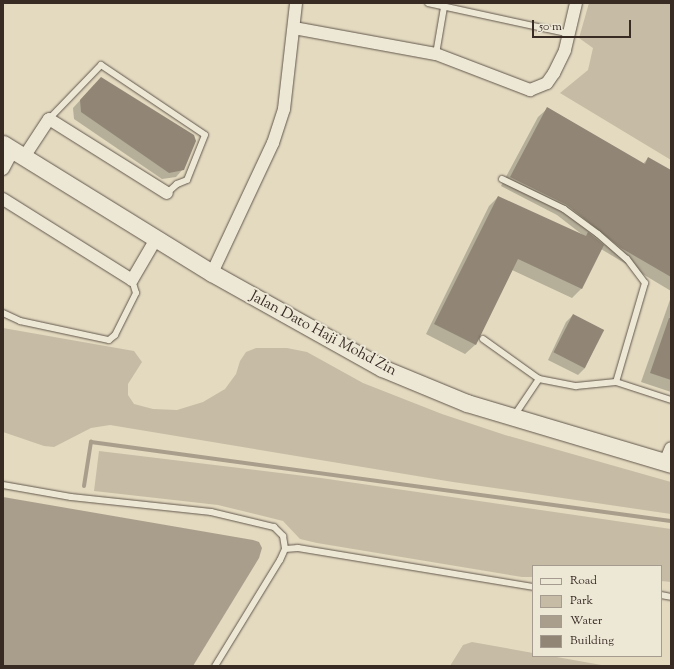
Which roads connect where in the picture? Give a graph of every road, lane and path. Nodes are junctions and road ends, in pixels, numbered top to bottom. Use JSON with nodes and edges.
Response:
{"nodes":[{"id":1,"x":296,"y":3,"type":"edge"},
{"id":2,"x":428,"y":3,"type":"edge"},
{"id":3,"x":576,"y":3,"type":"edge"},
{"id":4,"x":444,"y":7,"type":"junction"},
{"id":5,"x":294,"y":28,"type":"junction"},
{"id":6,"x":570,"y":34,"type":"junction"},
{"id":7,"x":436,"y":54,"type":"junction"},
{"id":8,"x":49,"y":120,"type":"junction"},
{"id":9,"x":13,"y":150,"type":"edge"},
{"id":10,"x":3,"y":169,"type":"edge"},
{"id":11,"x":502,"y":179,"type":"dead end"},
{"id":12,"x":168,"y":193,"type":"joint"},
{"id":13,"x":4,"y":203,"type":"edge"},
{"id":14,"x":156,"y":239,"type":"junction"},
{"id":15,"x":212,"y":273,"type":"junction"},
{"id":16,"x":132,"y":280,"type":"junction"},
{"id":17,"x":3,"y":313,"type":"edge"},
{"id":18,"x":483,"y":339,"type":"dead end"},
{"id":19,"x":539,"y":379,"type":"junction"},
{"id":20,"x":616,"y":382,"type":"junction"},
{"id":21,"x":671,"y":400,"type":"edge"},
{"id":22,"x":513,"y":417,"type":"junction"},
{"id":23,"x":669,"y":458,"type":"edge"},
{"id":24,"x":3,"y":485,"type":"edge"},
{"id":25,"x":285,"y":549,"type":"junction"},
{"id":26,"x":532,"y":587,"type":"edge"},
{"id":27,"x":215,"y":666,"type":"edge"}],
"edges":[{"from":1,"to":5,"type":"street"},
{"from":2,"to":4,"type":"lane"},
{"from":3,"to":6,"type":"street"},
{"from":4,"to":6,"type":"lane"},
{"from":4,"to":7,"type":"lane"},
{"from":5,"to":7,"type":"street"},
{"from":5,"to":15,"type":"street"},
{"from":6,"to":7,"type":"street"},
{"from":8,"to":9,"type":"street"},
{"from":8,"to":12,"type":"street"},
{"from":8,"to":12,"type":"lane"},
{"from":9,"to":10,"type":"street"},
{"from":9,"to":14,"type":"main road","name":"Jalan Dato Haji Mohd Zin"},
{"from":11,"to":20,"type":"lane"},
{"from":13,"to":16,"type":"street"},
{"from":14,"to":15,"type":"main road","name":"Jalan Dato Haji Mohd Zin"},
{"from":14,"to":16,"type":"street"},
{"from":15,"to":22,"type":"main road","name":"Jalan Dato Haji Mohd Zin"},
{"from":16,"to":17,"type":"lane"},
{"from":18,"to":19,"type":"lane"},
{"from":19,"to":20,"type":"lane"},
{"from":19,"to":22,"type":"lane"},
{"from":20,"to":21,"type":"lane"},
{"from":22,"to":23,"type":"main road","name":"Jalan Dato Haji Mohd Zin"},
{"from":24,"to":25,"type":"lane"},
{"from":25,"to":26,"type":"lane"},
{"from":25,"to":27,"type":"lane"}]}
